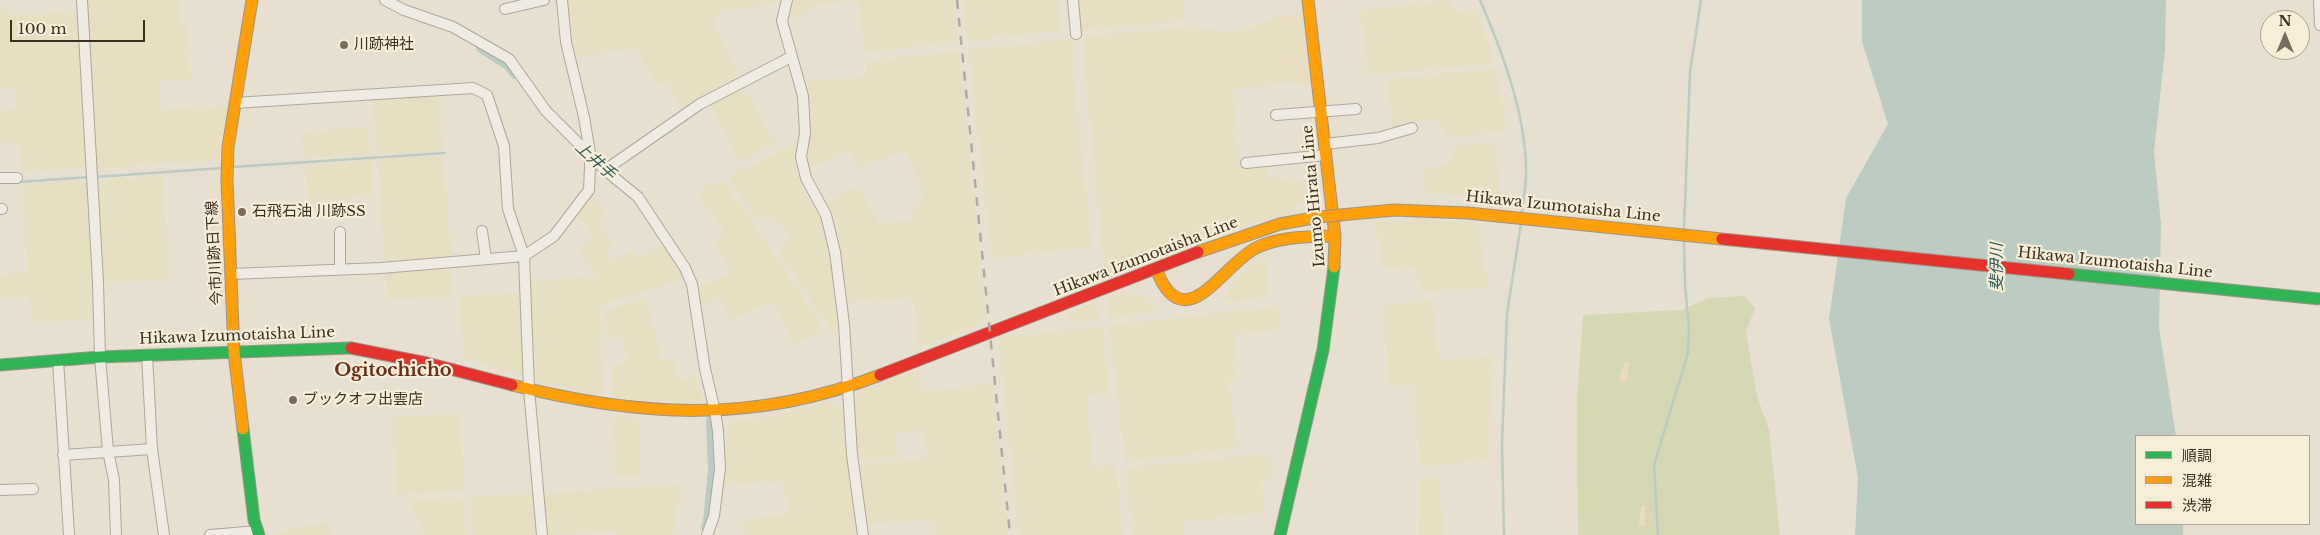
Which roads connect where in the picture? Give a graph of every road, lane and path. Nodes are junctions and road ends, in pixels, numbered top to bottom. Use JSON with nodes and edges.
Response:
{"nodes":[{"id":1,"x":82,"y":0,"type":"edge"},
{"id":2,"x":252,"y":0,"type":"edge"},
{"id":3,"x":385,"y":0,"type":"edge"},
{"id":4,"x":544,"y":0,"type":"edge"},
{"id":5,"x":562,"y":0,"type":"edge"},
{"id":6,"x":787,"y":0,"type":"edge"},
{"id":7,"x":1073,"y":0,"type":"edge"},
{"id":8,"x":1308,"y":0,"type":"edge"},
{"id":9,"x":2319,"y":0,"type":"edge"},
{"id":10,"x":406,"y":5,"type":"edge"},
{"id":11,"x":505,"y":9,"type":"dead end"},
{"id":12,"x":2320,"y":24,"type":"edge"},
{"id":13,"x":1076,"y":34,"type":"dead end"},
{"id":14,"x":791,"y":56,"type":"junction"},
{"id":15,"x":235,"y":103,"type":"junction"},
{"id":16,"x":1356,"y":109,"type":"dead end"},
{"id":17,"x":1321,"y":111,"type":"junction"},
{"id":18,"x":1276,"y":115,"type":"dead end"},
{"id":19,"x":1412,"y":128,"type":"dead end"},
{"id":20,"x":1326,"y":149,"type":"junction"},
{"id":21,"x":590,"y":153,"type":"junction"},
{"id":22,"x":1246,"y":163,"type":"dead end"},
{"id":23,"x":605,"y":170,"type":"junction"},
{"id":24,"x":0,"y":178,"type":"edge"},
{"id":25,"x":16,"y":178,"type":"dead end"},
{"id":26,"x":482,"y":231,"type":"dead end"},
{"id":27,"x":340,"y":232,"type":"dead end"},
{"id":28,"x":1335,"y":236,"type":"junction"},
{"id":29,"x":524,"y":256,"type":"junction"},
{"id":30,"x":486,"y":259,"type":"junction"},
{"id":31,"x":340,"y":269,"type":"junction"},
{"id":32,"x":1156,"y":269,"type":"junction"},
{"id":33,"x":231,"y":274,"type":"junction"},
{"id":34,"x":2320,"y":299,"type":"edge"},
{"id":35,"x":234,"y":352,"type":"junction"},
{"id":36,"x":147,"y":355,"type":"junction"},
{"id":37,"x":100,"y":357,"type":"junction"},
{"id":38,"x":58,"y":360,"type":"junction"},
{"id":39,"x":0,"y":364,"type":"edge"},
{"id":40,"x":847,"y":388,"type":"junction"},
{"id":41,"x":529,"y":389,"type":"junction"},
{"id":42,"x":715,"y":411,"type":"junction"},
{"id":43,"x":152,"y":449,"type":"junction"},
{"id":44,"x":108,"y":451,"type":"junction"},
{"id":45,"x":63,"y":455,"type":"junction"},
{"id":46,"x":33,"y":489,"type":"dead end"},
{"id":47,"x":0,"y":490,"type":"edge"},
{"id":48,"x":259,"y":533,"type":"edge"},
{"id":49,"x":69,"y":535,"type":"edge"},
{"id":50,"x":116,"y":535,"type":"edge"},
{"id":51,"x":164,"y":535,"type":"edge"},
{"id":52,"x":210,"y":535,"type":"edge"},
{"id":53,"x":542,"y":535,"type":"edge"},
{"id":54,"x":707,"y":535,"type":"edge"},
{"id":55,"x":864,"y":535,"type":"edge"},
{"id":56,"x":1280,"y":535,"type":"edge"}],
"edges":[{"from":1,"to":37,"type":"street"},
{"from":2,"to":15,"type":"main road","name":"今市川跡日下線"},
{"from":3,"to":10,"type":"street"},
{"from":4,"to":11,"type":"street"},
{"from":5,"to":21,"type":"street"},
{"from":6,"to":14,"type":"street"},
{"from":7,"to":13,"type":"street"},
{"from":8,"to":17,"type":"main road","name":"Izumo Hirata Line"},
{"from":9,"to":12,"type":"street"},
{"from":10,"to":21,"type":"street"},
{"from":14,"to":23,"type":"street"},
{"from":14,"to":40,"type":"street"},
{"from":15,"to":29,"type":"street"},
{"from":15,"to":33,"type":"main road","name":"今市川跡日下線"},
{"from":16,"to":17,"type":"street"},
{"from":17,"to":18,"type":"street"},
{"from":17,"to":20,"type":"main road","name":"Izumo Hirata Line"},
{"from":19,"to":20,"type":"street"},
{"from":20,"to":22,"type":"street"},
{"from":20,"to":28,"type":"main road","name":"Izumo Hirata Line"},
{"from":21,"to":23,"type":"street"},
{"from":21,"to":29,"type":"street"},
{"from":23,"to":42,"type":"street"},
{"from":24,"to":25,"type":"street"},
{"from":26,"to":30,"type":"street"},
{"from":27,"to":31,"type":"street"},
{"from":28,"to":32,"type":"main road"},
{"from":28,"to":56,"type":"main road","name":"Izumo Hirata Line"},
{"from":29,"to":30,"type":"street"},
{"from":29,"to":41,"type":"street"},
{"from":30,"to":31,"type":"street"},
{"from":31,"to":33,"type":"street"},
{"from":32,"to":34,"type":"main road","name":"Hikawa Izumotaisha Line","bridge":true},
{"from":32,"to":40,"type":"main road","name":"Hikawa Izumotaisha Line"},
{"from":33,"to":35,"type":"main road","name":"今市川跡日下線"},
{"from":35,"to":36,"type":"main road","name":"Hikawa Izumotaisha Line"},
{"from":35,"to":41,"type":"main road","name":"Hikawa Izumotaisha Line"},
{"from":35,"to":48,"type":"main road","name":"今市川跡日下線"},
{"from":36,"to":37,"type":"main road","name":"Hikawa Izumotaisha Line"},
{"from":36,"to":43,"type":"street"},
{"from":37,"to":38,"type":"main road","name":"Hikawa Izumotaisha Line"},
{"from":37,"to":44,"type":"street"},
{"from":38,"to":39,"type":"main road","name":"Hikawa Izumotaisha Line"},
{"from":38,"to":45,"type":"street"},
{"from":40,"to":42,"type":"main road","name":"Hikawa Izumotaisha Line"},
{"from":40,"to":55,"type":"street"},
{"from":41,"to":42,"type":"main road","name":"Hikawa Izumotaisha Line"},
{"from":41,"to":53,"type":"street"},
{"from":42,"to":54,"type":"street"},
{"from":43,"to":44,"type":"street"},
{"from":43,"to":51,"type":"street"},
{"from":44,"to":45,"type":"street"},
{"from":44,"to":50,"type":"street"},
{"from":45,"to":49,"type":"street"},
{"from":46,"to":47,"type":"street"},
{"from":48,"to":52,"type":"street"}]}
